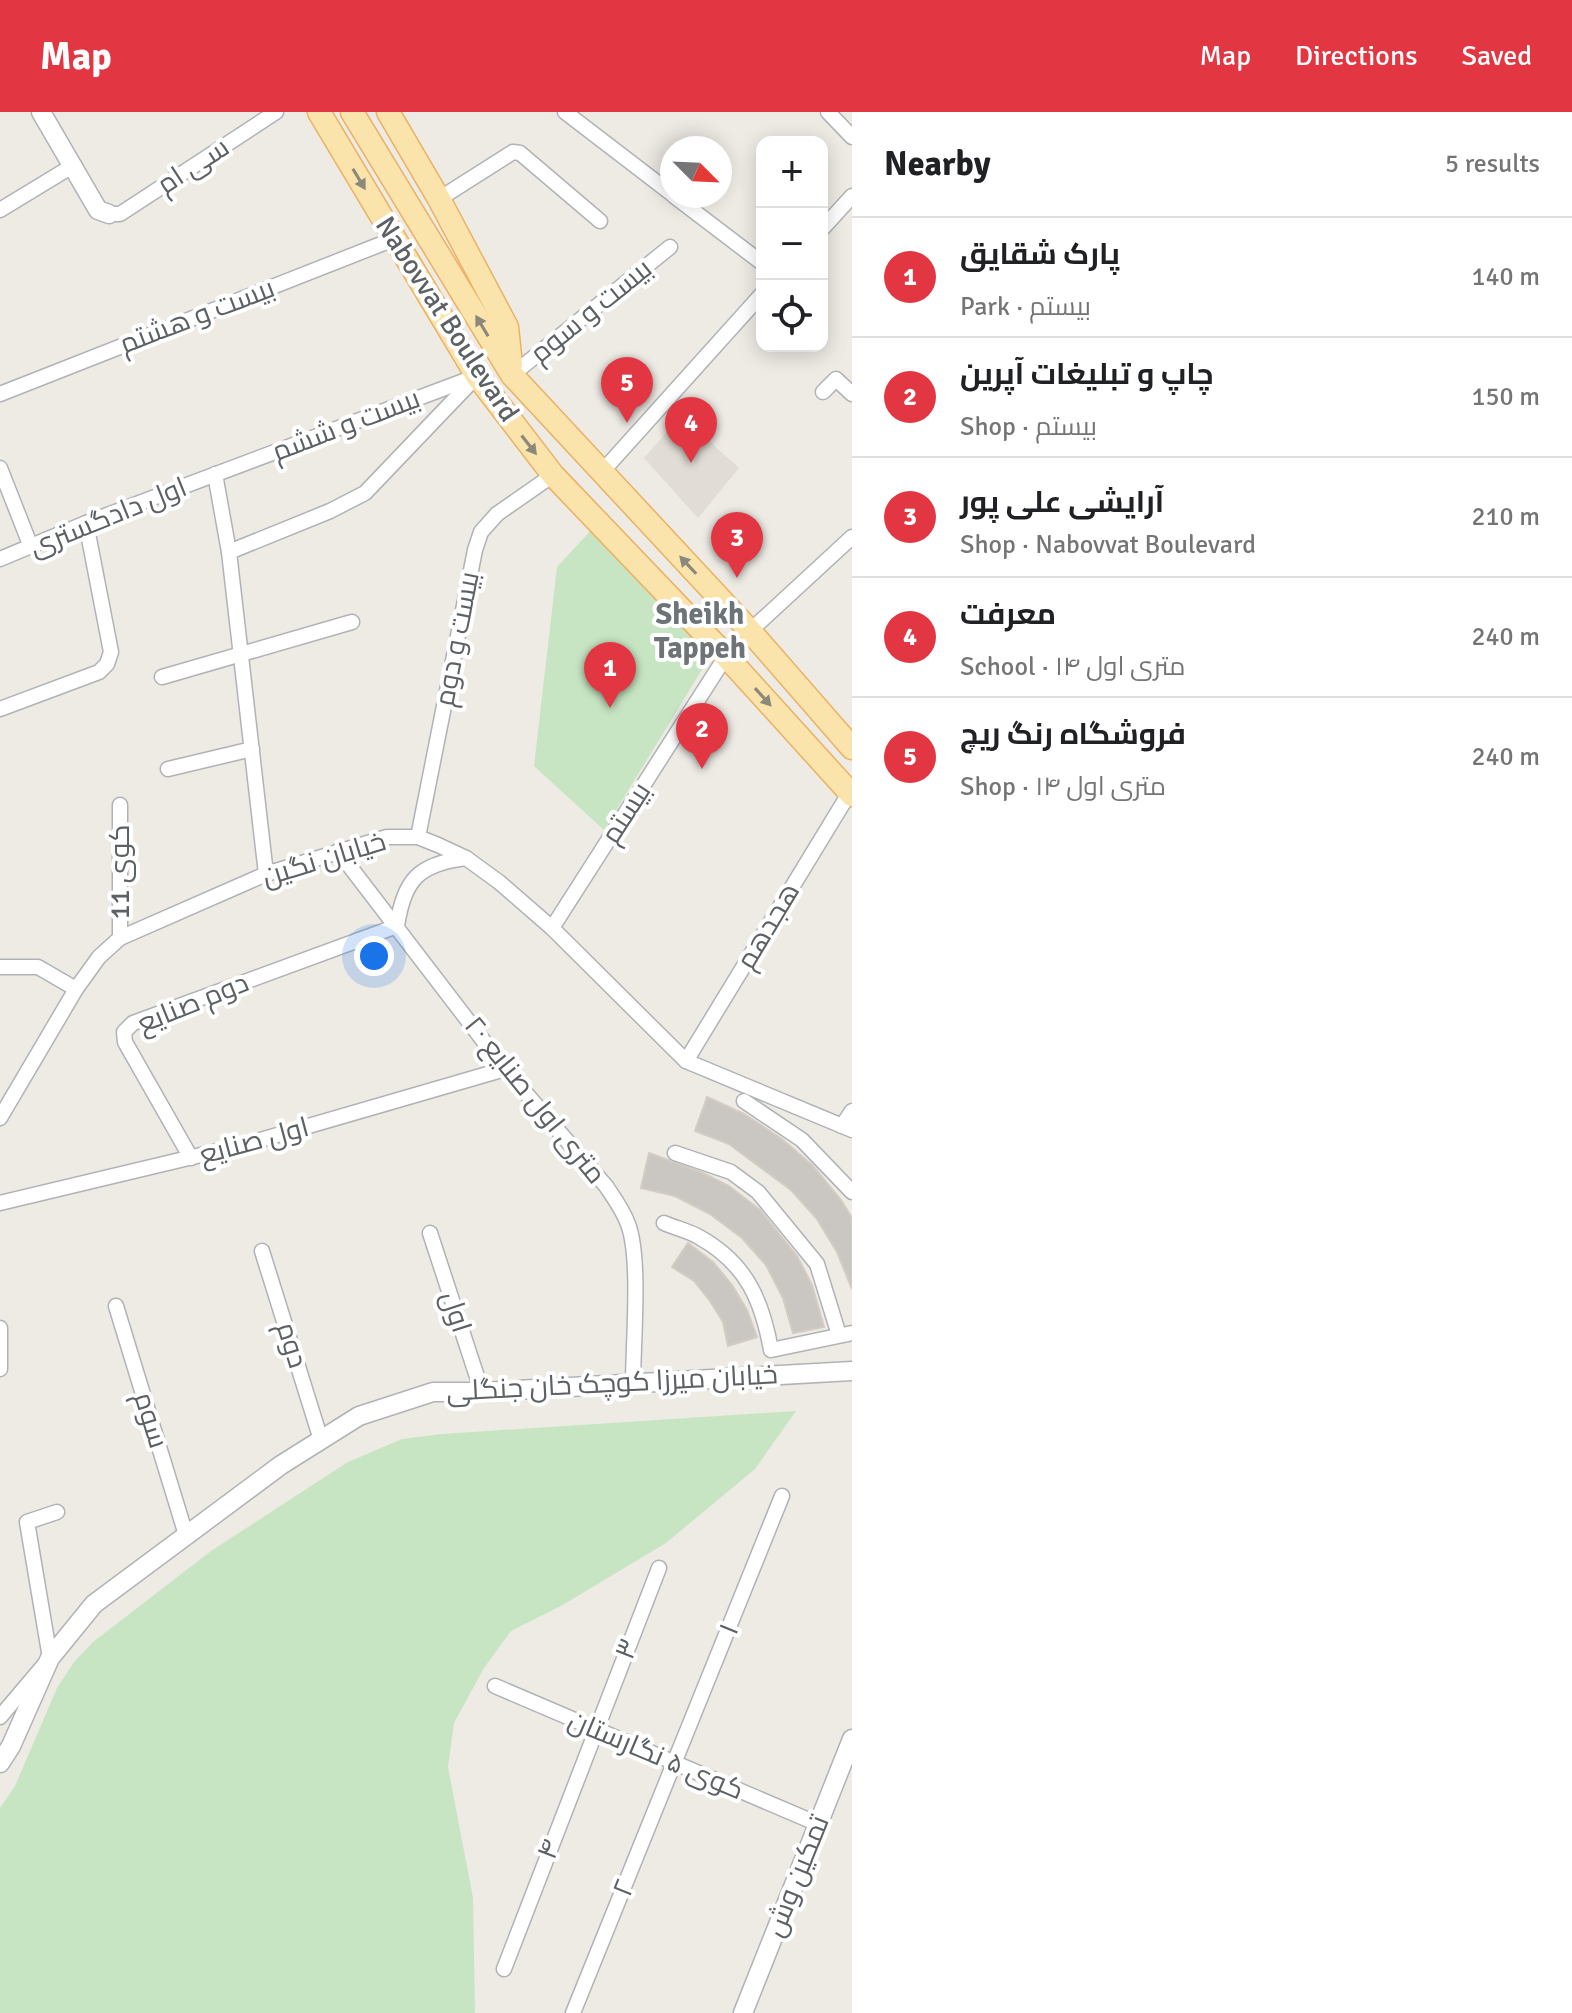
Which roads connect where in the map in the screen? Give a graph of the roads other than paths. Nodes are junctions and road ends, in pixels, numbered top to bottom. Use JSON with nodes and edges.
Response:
{"nodes":[{"id":1,"x":41,"y":112,"type":"edge"},
{"id":2,"x":276,"y":112,"type":"edge"},
{"id":3,"x":319,"y":112,"type":"edge"},
{"id":4,"x":352,"y":112,"type":"edge"},
{"id":5,"x":388,"y":112,"type":"edge"},
{"id":6,"x":565,"y":112,"type":"edge"},
{"id":7,"x":828,"y":112,"type":"edge"},
{"id":8,"x":852,"y":137,"type":"edge"},
{"id":9,"x":74,"y":165,"type":"junction"},
{"id":10,"x":660,"y":185,"type":"edge"},
{"id":11,"x":852,"y":196,"type":"edge"},
{"id":12,"x":439,"y":199,"type":"junction"},
{"id":13,"x":690,"y":208,"type":"edge"},
{"id":14,"x":0,"y":210,"type":"edge"},
{"id":15,"x":109,"y":214,"type":"joint"},
{"id":16,"x":600,"y":221,"type":"dead end"},
{"id":17,"x":828,"y":222,"type":"edge"},
{"id":18,"x":394,"y":239,"type":"junction"},
{"id":19,"x":670,"y":247,"type":"dead end"},
{"id":20,"x":756,"y":258,"type":"edge"},
{"id":21,"x":756,"y":301,"type":"edge"},
{"id":22,"x":512,"y":375,"type":"junction"},
{"id":23,"x":477,"y":376,"type":"junction"},
{"id":24,"x":823,"y":392,"type":"dead end"},
{"id":25,"x":0,"y":394,"type":"edge"},
{"id":26,"x":852,"y":394,"type":"edge"},
{"id":27,"x":0,"y":468,"type":"edge"},
{"id":28,"x":601,"y":473,"type":"junction"},
{"id":29,"x":215,"y":474,"type":"junction"},
{"id":30,"x":553,"y":475,"type":"junction"},
{"id":31,"x":86,"y":523,"type":"junction"},
{"id":32,"x":852,"y":537,"type":"edge"},
{"id":33,"x":31,"y":547,"type":"junction"},
{"id":34,"x":229,"y":552,"type":"junction"},
{"id":35,"x":0,"y":559,"type":"edge"},
{"id":36,"x":352,"y":622,"type":"dead end"},
{"id":37,"x":750,"y":631,"type":"junction"},
{"id":38,"x":241,"y":656,"type":"junction"},
{"id":39,"x":726,"y":656,"type":"junction"},
{"id":40,"x":162,"y":677,"type":"dead end"},
{"id":41,"x":0,"y":709,"type":"edge"},
{"id":42,"x":852,"y":748,"type":"edge"},
{"id":43,"x":252,"y":749,"type":"junction"},
{"id":44,"x":168,"y":769,"type":"dead end"},
{"id":45,"x":851,"y":793,"type":"edge"},
{"id":46,"x":120,"y":805,"type":"dead end"},
{"id":47,"x":418,"y":837,"type":"junction"},
{"id":48,"x":338,"y":851,"type":"junction"},
{"id":49,"x":466,"y":858,"type":"junction"},
{"id":50,"x":266,"y":874,"type":"junction"},
{"id":51,"x":397,"y":926,"type":"junction"},
{"id":52,"x":552,"y":928,"type":"junction"},
{"id":53,"x":120,"y":938,"type":"junction"},
{"id":54,"x":0,"y":967,"type":"edge"},
{"id":55,"x":76,"y":989,"type":"junction"},
{"id":56,"x":686,"y":1061,"type":"junction"},
{"id":57,"x":505,"y":1069,"type":"junction"},
{"id":58,"x":744,"y":1101,"type":"dead end"},
{"id":59,"x":852,"y":1111,"type":"edge"},
{"id":60,"x":0,"y":1118,"type":"edge"},
{"id":61,"x":847,"y":1128,"type":"edge"},
{"id":62,"x":675,"y":1153,"type":"dead end"},
{"id":63,"x":191,"y":1158,"type":"junction"},
{"id":64,"x":852,"y":1192,"type":"edge"},
{"id":65,"x":0,"y":1203,"type":"edge"},
{"id":66,"x":664,"y":1223,"type":"dead end"},
{"id":67,"x":430,"y":1233,"type":"dead end"},
{"id":68,"x":262,"y":1251,"type":"dead end"},
{"id":69,"x":116,"y":1306,"type":"dead end"},
{"id":70,"x":0,"y":1328,"type":"edge"},
{"id":71,"x":846,"y":1334,"type":"edge"},
{"id":72,"x":0,"y":1369,"type":"edge"},
{"id":73,"x":852,"y":1371,"type":"edge"},
{"id":74,"x":633,"y":1384,"type":"junction"},
{"id":75,"x":482,"y":1392,"type":"junction"},
{"id":76,"x":321,"y":1440,"type":"junction"},
{"id":77,"x":782,"y":1496,"type":"dead end"},
{"id":78,"x":57,"y":1512,"type":"dead end"},
{"id":79,"x":186,"y":1535,"type":"junction"},
{"id":80,"x":659,"y":1568,"type":"dead end"},
{"id":81,"x":50,"y":1658,"type":"junction"},
{"id":82,"x":495,"y":1686,"type":"dead end"},
{"id":83,"x":0,"y":1717,"type":"edge"},
{"id":84,"x":595,"y":1729,"type":"junction"},
{"id":85,"x":852,"y":1739,"type":"edge"},
{"id":86,"x":0,"y":1763,"type":"edge"},
{"id":87,"x":675,"y":1763,"type":"junction"},
{"id":88,"x":846,"y":1772,"type":"edge"},
{"id":89,"x":818,"y":1824,"type":"junction"},
{"id":90,"x":504,"y":1969,"type":"dead end"},
{"id":91,"x":573,"y":2013,"type":"edge"},
{"id":92,"x":743,"y":2013,"type":"edge"}],
"edges":[{"from":1,"to":9,"type":"street"},
{"from":2,"to":15,"type":"street","name":"سی ام"},
{"from":3,"to":18,"type":"main road","name":"Nabovvat Boulevard","one_way":true},
{"from":22,"to":4,"type":"main road","name":"Nabovvat Boulevard","one_way":true},
{"from":5,"to":12,"type":"main road"},
{"from":6,"to":10,"type":"street"},
{"from":7,"to":8,"type":"street"},
{"from":9,"to":14,"type":"street"},
{"from":9,"to":15,"type":"street"},
{"from":11,"to":17,"type":"street"},
{"from":12,"to":16,"type":"street"},
{"from":12,"to":22,"type":"main road"},
{"from":13,"to":20,"type":"street"},
{"from":18,"to":23,"type":"main road","name":"Nabovvat Boulevard"},
{"from":18,"to":25,"type":"street","name":"بیست و هشتم"},
{"from":19,"to":22,"type":"street","name":"بیست و سوم"},
{"from":21,"to":28,"type":"street"},
{"from":22,"to":28,"type":"main road","name":"Nabovvat Boulevard"},
{"from":23,"to":29,"type":"street","name":"بیست و ششم"},
{"from":23,"to":30,"type":"main road","name":"Nabovvat Boulevard","one_way":true},
{"from":23,"to":34,"type":"street"},
{"from":24,"to":26,"type":"street"},
{"from":27,"to":33,"type":"street"},
{"from":37,"to":28,"type":"main road","name":"Nabovvat Boulevard","one_way":true},
{"from":29,"to":31,"type":"street","name":"اول دادگستری"},
{"from":29,"to":34,"type":"street"},
{"from":30,"to":39,"type":"main road","name":"Nabovvat Boulevard"},
{"from":30,"to":47,"type":"street","name":"بیست و دوم"},
{"from":31,"to":33,"type":"street","name":"اول دادگستری"},
{"from":31,"to":41,"type":"street"},
{"from":32,"to":37,"type":"street"},
{"from":33,"to":35,"type":"street","name":"اول دادگستری"},
{"from":34,"to":38,"type":"street"},
{"from":36,"to":38,"type":"street"},
{"from":37,"to":42,"type":"main road","name":"Nabovvat Boulevard"},
{"from":38,"to":40,"type":"street"},
{"from":38,"to":43,"type":"street"},
{"from":39,"to":45,"type":"main road","name":"Nabovvat Boulevard","one_way":true},
{"from":39,"to":52,"type":"street","name":"بیستم"},
{"from":43,"to":44,"type":"street"},
{"from":43,"to":50,"type":"street"},
{"from":45,"to":56,"type":"street","name":"هجدهم"},
{"from":46,"to":53,"type":"street","name":"کوی 11"},
{"from":47,"to":48,"type":"street","name":"خیابان نگین"},
{"from":47,"to":49,"type":"street","name":"خیابان نگین"},
{"from":48,"to":50,"type":"street","name":"خیابان نگین"},
{"from":48,"to":51,"type":"street","name":"۲۰ متری اول صنایع"},
{"from":49,"to":51,"type":"street"},
{"from":49,"to":52,"type":"street","name":"خیابان نگین"},
{"from":50,"to":53,"type":"street","name":"خیابان نگین"},
{"from":51,"to":57,"type":"street","name":"۲۰ متری اول صنایع"},
{"from":51,"to":63,"type":"street","name":"دوم صنایع"},
{"from":52,"to":56,"type":"street","name":"خیابان نگین"},
{"from":53,"to":55,"type":"street","name":"خیابان نگین"},
{"from":54,"to":55,"type":"street"},
{"from":55,"to":60,"type":"street","name":"خیابان نگین"},
{"from":56,"to":61,"type":"street","name":"خیابان نگین"},
{"from":57,"to":63,"type":"street","name":"اول صنایع"},
{"from":57,"to":74,"type":"street","name":"۲۰ متری اول صنایع"},
{"from":58,"to":64,"type":"street"},
{"from":59,"to":61,"type":"street"},
{"from":62,"to":71,"type":"street"},
{"from":63,"to":65,"type":"street","name":"اول صنایع"},
{"from":66,"to":71,"type":"street"},
{"from":67,"to":75,"type":"street","name":"اول"},
{"from":68,"to":76,"type":"street","name":"دوم"},
{"from":69,"to":79,"type":"street","name":"سوم"},
{"from":70,"to":72,"type":"street"},
{"from":73,"to":74,"type":"street","name":"خیابان میرزا کوچک خان جنگلی"},
{"from":74,"to":75,"type":"street","name":"خیابان میرزا کوچک خان جنگلی"},
{"from":75,"to":76,"type":"street","name":"خیابان میرزا کوچک خان جنگلی"},
{"from":76,"to":79,"type":"street","name":"خیابان میرزا کوچک خان جنگلی"},
{"from":77,"to":87,"type":"street","name":"۱"},
{"from":78,"to":81,"type":"street"},
{"from":79,"to":81,"type":"street","name":"خیابان میرزا کوچک خان جنگلی"},
{"from":80,"to":84,"type":"street","name":"۳"},
{"from":81,"to":83,"type":"street"},
{"from":81,"to":86,"type":"street","name":"خیابان میرزا کوچک خان جنگلی"},
{"from":82,"to":84,"type":"street","name":"کوی ۵ نگارستان"},
{"from":84,"to":87,"type":"street","name":"کوی ۵ نگارستان"},
{"from":84,"to":90,"type":"street","name":"۴"},
{"from":85,"to":88,"type":"street","name":"تمکین وش"},
{"from":87,"to":89,"type":"street","name":"کوی ۵ نگارستان"},
{"from":87,"to":91,"type":"street","name":"۲"},
{"from":88,"to":89,"type":"street","name":"تمکین وش"},
{"from":89,"to":92,"type":"street","name":"تمکین وش"}]}
